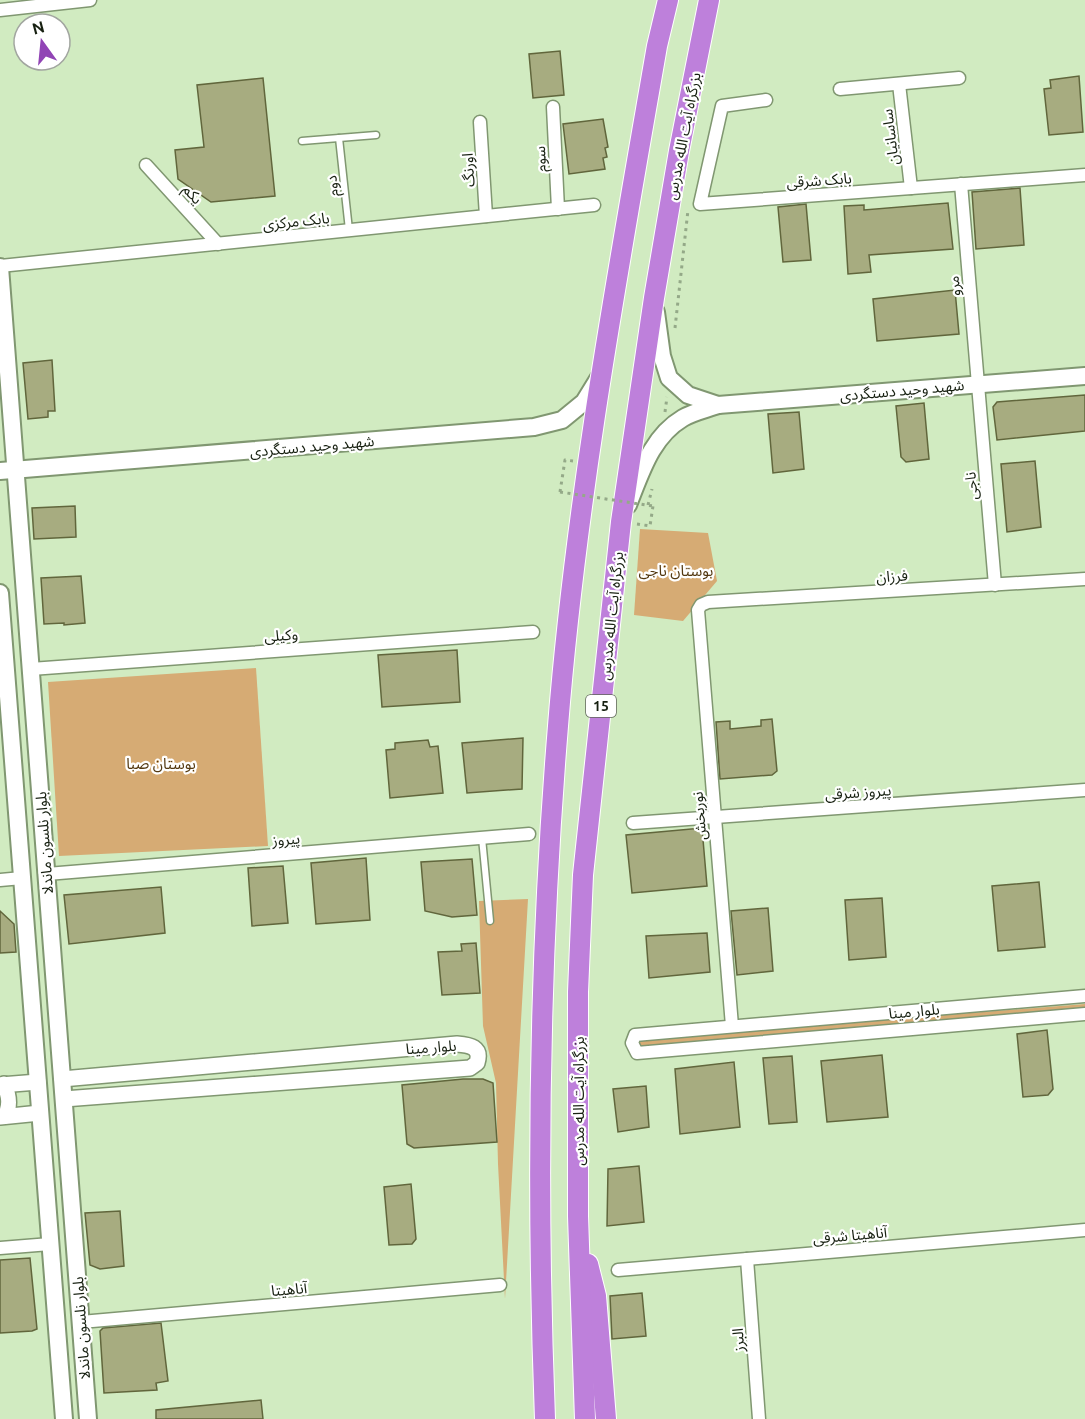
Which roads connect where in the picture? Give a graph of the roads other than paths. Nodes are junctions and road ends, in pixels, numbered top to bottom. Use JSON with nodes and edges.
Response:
{"nodes":[{"id":1,"x":90,"y":0,"type":"edge"},
{"id":2,"x":660,"y":0,"type":"edge"},
{"id":3,"x":668,"y":0,"type":"edge"},
{"id":4,"x":709,"y":0,"type":"edge"},
{"id":5,"x":0,"y":10,"type":"edge"},
{"id":6,"x":654,"y":67,"type":"junction"},
{"id":7,"x":959,"y":78,"type":"dead end"},
{"id":8,"x":899,"y":84,"type":"junction"},
{"id":9,"x":840,"y":89,"type":"dead end"},
{"id":10,"x":766,"y":100,"type":"dead end"},
{"id":11,"x":553,"y":107,"type":"dead end"},
{"id":12,"x":480,"y":122,"type":"dead end"},
{"id":13,"x":376,"y":135,"type":"dead end"},
{"id":14,"x":339,"y":138,"type":"junction"},
{"id":15,"x":302,"y":141,"type":"dead end"},
{"id":16,"x":146,"y":165,"type":"dead end"},
{"id":17,"x":1085,"y":175,"type":"edge"},
{"id":18,"x":961,"y":184,"type":"junction"},
{"id":19,"x":911,"y":188,"type":"junction"},
{"id":20,"x":594,"y":206,"type":"dead end"},
{"id":21,"x":558,"y":209,"type":"junction"},
{"id":22,"x":486,"y":216,"type":"junction"},
{"id":23,"x":349,"y":230,"type":"junction"},
{"id":24,"x":218,"y":244,"type":"junction"},
{"id":25,"x":0,"y":266,"type":"edge"},
{"id":26,"x":654,"y":298,"type":"junction"},
{"id":27,"x":601,"y":374,"type":"junction"},
{"id":28,"x":1085,"y":376,"type":"edge"},
{"id":29,"x":978,"y":384,"type":"junction"},
{"id":30,"x":718,"y":405,"type":"junction"},
{"id":31,"x":8,"y":471,"type":"edge"},
{"id":32,"x":621,"y":522,"type":"junction"},
{"id":33,"x":1085,"y":579,"type":"edge"},
{"id":34,"x":995,"y":585,"type":"junction"},
{"id":35,"x":0,"y":593,"type":"edge"},
{"id":36,"x":702,"y":605,"type":"joint"},
{"id":37,"x":533,"y":632,"type":"dead end"},
{"id":38,"x":31,"y":669,"type":"junction"},
{"id":39,"x":3,"y":671,"type":"edge"},
{"id":40,"x":1085,"y":790,"type":"edge"},
{"id":41,"x":715,"y":818,"type":"junction"},
{"id":42,"x":633,"y":823,"type":"dead end"},
{"id":43,"x":529,"y":834,"type":"dead end"},
{"id":44,"x":482,"y":838,"type":"junction"},
{"id":45,"x":47,"y":874,"type":"junction"},
{"id":46,"x":22,"y":878,"type":"junction"},
{"id":47,"x":0,"y":880,"type":"edge"},
{"id":48,"x":490,"y":921,"type":"dead end"},
{"id":49,"x":54,"y":967,"type":"junction"},
{"id":50,"x":29,"y":970,"type":"junction"},
{"id":51,"x":1085,"y":996,"type":"edge"},
{"id":52,"x":1085,"y":1014,"type":"edge"},
{"id":53,"x":732,"y":1026,"type":"junction"},
{"id":54,"x":86,"y":1077,"type":"junction"},
{"id":55,"x":62,"y":1079,"type":"junction"},
{"id":56,"x":38,"y":1082,"type":"junction"},
{"id":57,"x":2,"y":1084,"type":"edge"},
{"id":58,"x":86,"y":1097,"type":"junction"},
{"id":59,"x":64,"y":1099,"type":"junction"},
{"id":60,"x":40,"y":1113,"type":"junction"},
{"id":61,"x":2,"y":1117,"type":"edge"},
{"id":62,"x":578,"y":1216,"type":"junction"},
{"id":63,"x":1085,"y":1230,"type":"edge"},
{"id":64,"x":50,"y":1244,"type":"junction"},
{"id":65,"x":0,"y":1248,"type":"edge"},
{"id":66,"x":747,"y":1259,"type":"junction"},
{"id":67,"x":618,"y":1270,"type":"dead end"},
{"id":68,"x":500,"y":1285,"type":"dead end"},
{"id":69,"x":81,"y":1322,"type":"junction"},
{"id":70,"x":544,"y":1381,"type":"junction"},
{"id":71,"x":64,"y":1419,"type":"edge"},
{"id":72,"x":88,"y":1419,"type":"edge"},
{"id":73,"x":537,"y":1419,"type":"edge"},
{"id":74,"x":545,"y":1419,"type":"edge"},
{"id":75,"x":585,"y":1419,"type":"edge"},
{"id":76,"x":606,"y":1419,"type":"edge"},
{"id":77,"x":759,"y":1419,"type":"edge"}],
"edges":[{"from":1,"to":5,"type":"street"},
{"from":2,"to":6,"type":"main road"},
{"from":3,"to":6,"type":"highway"},
{"from":4,"to":26,"type":"highway","name":"بزرگراه آیت الله مدرس","number":"15"},
{"from":6,"to":27,"type":"highway"},
{"from":7,"to":8,"type":"street"},
{"from":8,"to":9,"type":"street"},
{"from":8,"to":19,"type":"street","name":"ساسانیان"},
{"from":10,"to":19,"type":"street","name":"بابک شرقی"},
{"from":11,"to":21,"type":"street","name":"سوم"},
{"from":12,"to":22,"type":"street","name":"اورنگ"},
{"from":13,"to":14,"type":"lane"},
{"from":14,"to":15,"type":"lane"},
{"from":14,"to":23,"type":"lane","name":"دوم"},
{"from":16,"to":24,"type":"street","name":"یکم"},
{"from":17,"to":18,"type":"street","name":"بابک شرقی"},
{"from":18,"to":19,"type":"street","name":"بابک شرقی"},
{"from":18,"to":29,"type":"street","name":"مرو"},
{"from":20,"to":21,"type":"street","name":"بابک مرکزی"},
{"from":21,"to":22,"type":"street","name":"بابک مرکزی"},
{"from":22,"to":23,"type":"street","name":"بابک مرکزی"},
{"from":23,"to":24,"type":"street","name":"بابک مرکزی"},
{"from":24,"to":25,"type":"street","name":"بابک مرکزی"},
{"from":25,"to":31,"type":"main road","name":"بلوار نلسون ماندلا"},
{"from":26,"to":30,"type":"main road","name":"شهید وحید دستگردی"},
{"from":26,"to":32,"type":"highway","name":"بزرگراه آیت الله مدرس","number":"15"},
{"from":27,"to":31,"type":"main road","name":"شهید وحید دستگردی"},
{"from":27,"to":70,"type":"highway"},
{"from":28,"to":29,"type":"main road","name":"شهید وحید دستگردی"},
{"from":29,"to":30,"type":"main road","name":"شهید وحید دستگردی"},
{"from":29,"to":34,"type":"street","name":"ناجی"},
{"from":30,"to":32,"type":"main road","name":"شهید وحید دستگردی"},
{"from":31,"to":38,"type":"main road","name":"بلوار نلسون ماندلا"},
{"from":32,"to":62,"type":"highway","name":"بزرگراه آیت الله مدرس","number":"15"},
{"from":33,"to":34,"type":"street","name":"فرزان"},
{"from":34,"to":36,"type":"street","name":"فرزان"},
{"from":35,"to":39,"type":"main road","name":"بلوار نلسون ماندلا"},
{"from":36,"to":41,"type":"street","name":"نوربخش"},
{"from":37,"to":38,"type":"street","name":"وكيلی"},
{"from":38,"to":45,"type":"main road","name":"بلوار نلسون ماندلا"},
{"from":39,"to":46,"type":"main road","name":"بلوار نلسون ماندلا"},
{"from":40,"to":41,"type":"street","name":"پیروز شرقی"},
{"from":41,"to":42,"type":"street","name":"پیروز شرقی"},
{"from":41,"to":53,"type":"street","name":"نوربخش"},
{"from":43,"to":44,"type":"street","name":"پیروز"},
{"from":44,"to":45,"type":"street","name":"پیروز"},
{"from":44,"to":48,"type":"lane"},
{"from":45,"to":49,"type":"main road","name":"بلوار نلسون ماندلا"},
{"from":46,"to":47,"type":"street"},
{"from":46,"to":50,"type":"main road","name":"بلوار نلسون ماندلا"},
{"from":49,"to":50,"type":"main road"},
{"from":49,"to":55,"type":"main road","name":"بلوار نلسون ماندلا"},
{"from":50,"to":56,"type":"main road","name":"بلوار نلسون ماندلا"},
{"from":51,"to":53,"type":"street","name":"بلوار مینا"},
{"from":52,"to":53,"type":"street","name":"بلوار مینا"},
{"from":54,"to":55,"type":"street","name":"بلوار مینا"},
{"from":54,"to":58,"type":"street"},
{"from":54,"to":58,"type":"street","name":"بلوار مینا"},
{"from":55,"to":59,"type":"main road","name":"بلوار نلسون ماندلا"},
{"from":56,"to":57,"type":"street"},
{"from":56,"to":60,"type":"main road","name":"بلوار نلسون ماندلا"},
{"from":57,"to":61,"type":"street"},
{"from":58,"to":59,"type":"street","name":"بلوار مینا"},
{"from":59,"to":69,"type":"main road","name":"بلوار نلسون ماندلا"},
{"from":60,"to":61,"type":"street"},
{"from":60,"to":64,"type":"main road","name":"بلوار نلسون ماندلا"},
{"from":62,"to":75,"type":"highway","name":"بزرگراه آیت الله مدرس","number":"15"},
{"from":62,"to":76,"type":"highway"},
{"from":63,"to":66,"type":"street","name":"آناهیتا شرقی"},
{"from":64,"to":65,"type":"street"},
{"from":64,"to":71,"type":"main road","name":"بلوار نلسون ماندلا"},
{"from":66,"to":67,"type":"street","name":"آناهیتا شرقی"},
{"from":66,"to":77,"type":"street","name":"البرز"},
{"from":68,"to":69,"type":"street","name":"آناهیتا"},
{"from":69,"to":72,"type":"main road","name":"بلوار نلسون ماندلا"},
{"from":70,"to":73,"type":"highway"},
{"from":70,"to":74,"type":"highway"}]}
